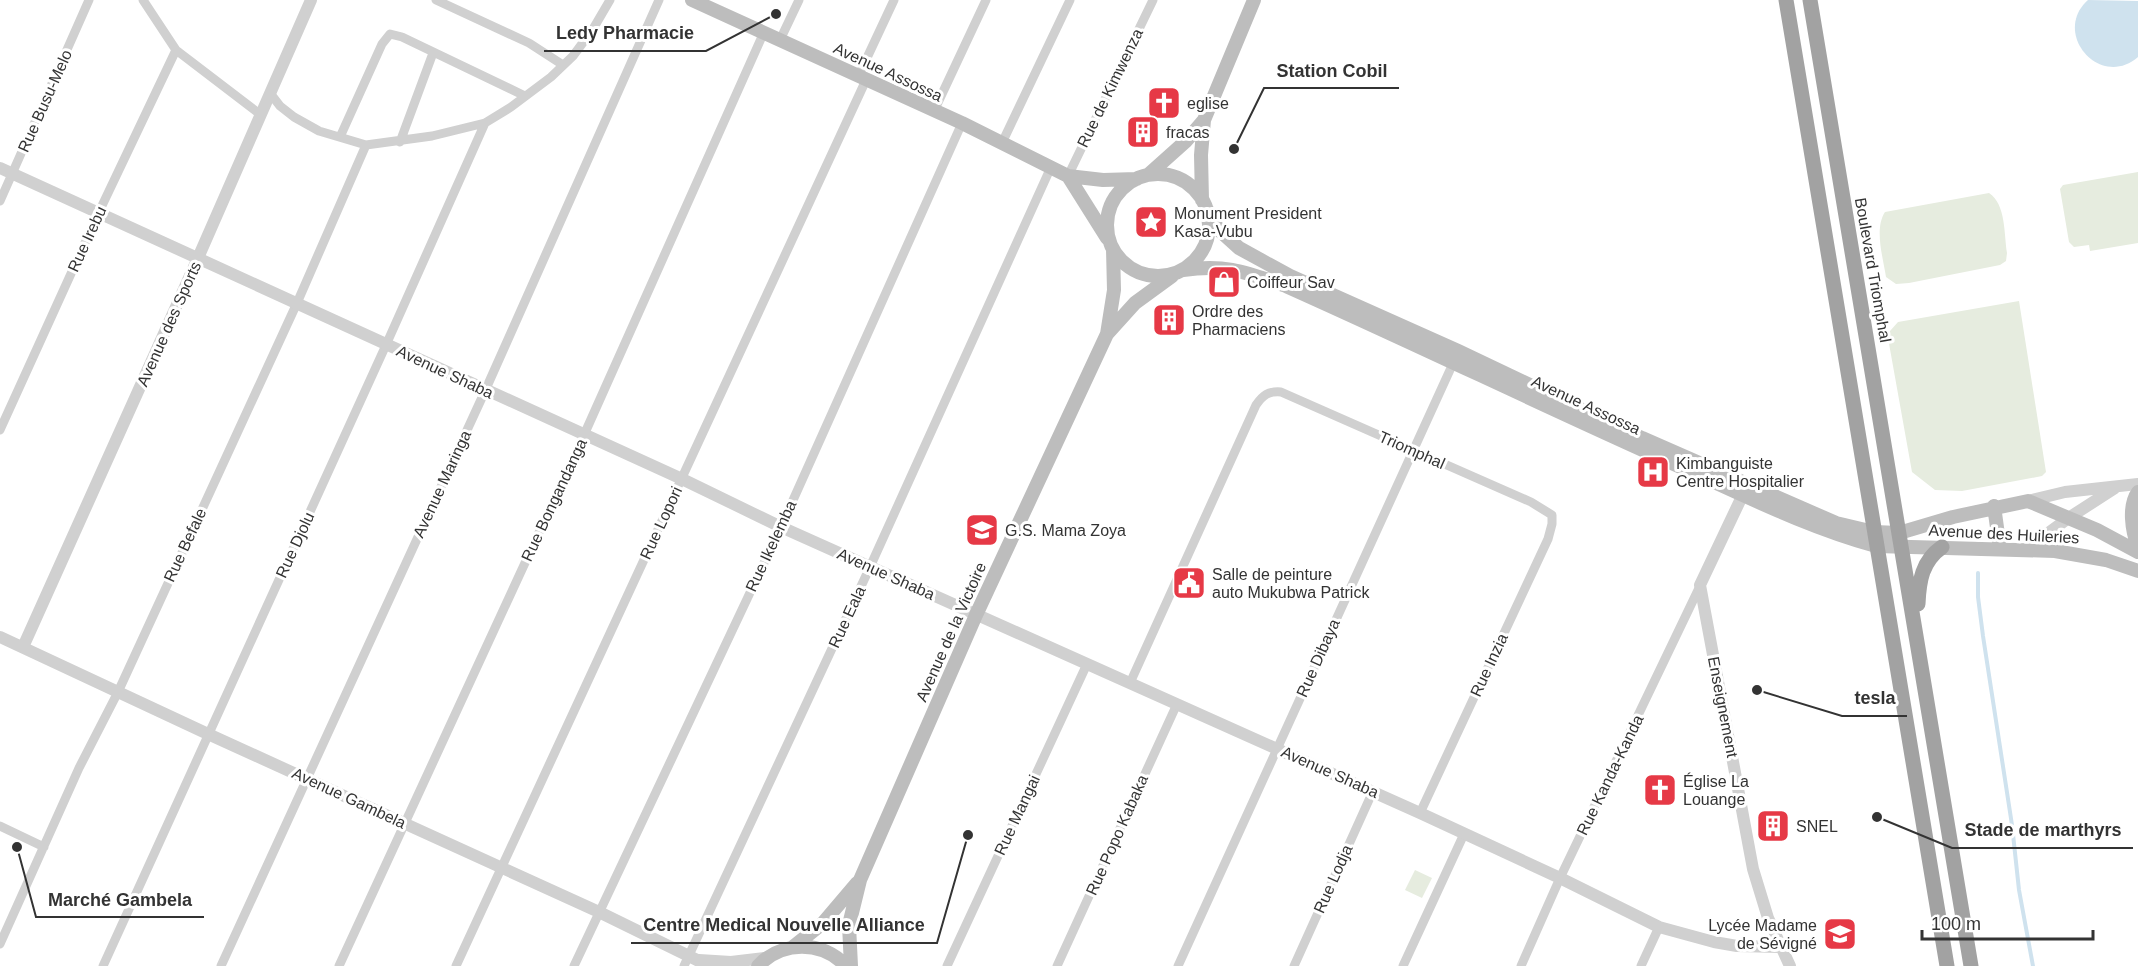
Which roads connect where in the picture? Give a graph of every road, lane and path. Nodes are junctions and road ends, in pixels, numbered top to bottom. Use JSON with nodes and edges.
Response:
{"nodes":[{"id":1,"x":89,"y":0,"type":"edge"},
{"id":2,"x":143,"y":0,"type":"edge"},
{"id":3,"x":311,"y":0,"type":"edge"},
{"id":4,"x":436,"y":0,"type":"edge"},
{"id":5,"x":610,"y":0,"type":"edge"},
{"id":6,"x":659,"y":0,"type":"edge"},
{"id":7,"x":692,"y":0,"type":"edge"},
{"id":8,"x":799,"y":0,"type":"edge"},
{"id":9,"x":894,"y":0,"type":"edge"},
{"id":10,"x":986,"y":0,"type":"edge"},
{"id":11,"x":1070,"y":0,"type":"edge"},
{"id":12,"x":1153,"y":0,"type":"edge"},
{"id":13,"x":1254,"y":0,"type":"edge"},
{"id":14,"x":1786,"y":0,"type":"edge"},
{"id":15,"x":1810,"y":0,"type":"edge"},
{"id":16,"x":713,"y":4,"type":"edge"},
{"id":17,"x":764,"y":32,"type":"junction"},
{"id":18,"x":780,"y":40,"type":"junction"},
{"id":19,"x":176,"y":50,"type":"junction"},
{"id":20,"x":434,"y":53,"type":"junction"},
{"id":21,"x":563,"y":65,"type":"junction"},
{"id":22,"x":862,"y":78,"type":"junction"},
{"id":23,"x":270,"y":93,"type":"junction"},
{"id":24,"x":525,"y":96,"type":"junction"},
{"id":25,"x":934,"y":111,"type":"junction"},
{"id":26,"x":261,"y":115,"type":"junction"},
{"id":27,"x":1204,"y":120,"type":"junction"},
{"id":28,"x":485,"y":123,"type":"junction"},
{"id":29,"x":962,"y":123,"type":"junction"},
{"id":30,"x":340,"y":137,"type":"junction"},
{"id":31,"x":400,"y":142,"type":"junction"},
{"id":32,"x":1002,"y":143,"type":"junction"},
{"id":33,"x":366,"y":145,"type":"junction"},
{"id":34,"x":1051,"y":167,"type":"junction"},
{"id":35,"x":0,"y":168,"type":"edge"},
{"id":36,"x":13,"y":174,"type":"junction"},
{"id":37,"x":1068,"y":176,"type":"junction"},
{"id":38,"x":1143,"y":177,"type":"junction"},
{"id":39,"x":0,"y":201,"type":"edge"},
{"id":40,"x":1204,"y":204,"type":"junction"},
{"id":41,"x":99,"y":212,"type":"junction"},
{"id":42,"x":1112,"y":247,"type":"junction"},
{"id":43,"x":198,"y":258,"type":"junction"},
{"id":44,"x":1180,"y":271,"type":"junction"},
{"id":45,"x":1288,"y":281,"type":"junction"},
{"id":46,"x":297,"y":303,"type":"junction"},
{"id":47,"x":1107,"y":334,"type":"junction"},
{"id":48,"x":386,"y":345,"type":"junction"},
{"id":49,"x":1456,"y":356,"type":"junction"},
{"id":50,"x":485,"y":391,"type":"junction"},
{"id":51,"x":0,"y":430,"type":"edge"},
{"id":52,"x":584,"y":435,"type":"junction"},
{"id":53,"x":1412,"y":450,"type":"junction"},
{"id":54,"x":682,"y":479,"type":"junction"},
{"id":55,"x":2138,"y":484,"type":"edge"},
{"id":56,"x":2116,"y":488,"type":"junction"},
{"id":57,"x":1746,"y":490,"type":"junction"},
{"id":58,"x":2138,"y":492,"type":"edge"},
{"id":59,"x":2028,"y":501,"type":"junction"},
{"id":60,"x":1994,"y":506,"type":"junction"},
{"id":61,"x":1552,"y":515,"type":"joint"},
{"id":62,"x":2070,"y":517,"type":"junction"},
{"id":63,"x":781,"y":527,"type":"junction"},
{"id":64,"x":1875,"y":539,"type":"junction"},
{"id":65,"x":1900,"y":540,"type":"junction"},
{"id":66,"x":1942,"y":547,"type":"junction"},
{"id":67,"x":2138,"y":547,"type":"edge"},
{"id":68,"x":2000,"y":549,"type":"junction"},
{"id":69,"x":2025,"y":550,"type":"junction"},
{"id":70,"x":2138,"y":552,"type":"edge"},
{"id":71,"x":870,"y":567,"type":"junction"},
{"id":72,"x":2138,"y":571,"type":"edge"},
{"id":73,"x":1700,"y":585,"type":"junction"},
{"id":74,"x":976,"y":615,"type":"junction"},
{"id":75,"x":1916,"y":630,"type":"junction"},
{"id":76,"x":0,"y":637,"type":"edge"},
{"id":77,"x":23,"y":647,"type":"junction"},
{"id":78,"x":1087,"y":664,"type":"junction"},
{"id":79,"x":1130,"y":683,"type":"junction"},
{"id":80,"x":118,"y":692,"type":"junction"},
{"id":81,"x":1177,"y":704,"type":"junction"},
{"id":82,"x":208,"y":734,"type":"junction"},
{"id":83,"x":1277,"y":748,"type":"junction"},
{"id":84,"x":307,"y":779,"type":"junction"},
{"id":85,"x":1373,"y":791,"type":"junction"},
{"id":86,"x":1420,"y":813,"type":"junction"},
{"id":87,"x":404,"y":823,"type":"junction"},
{"id":88,"x":0,"y":826,"type":"edge"},
{"id":89,"x":1464,"y":834,"type":"junction"},
{"id":90,"x":44,"y":847,"type":"junction"},
{"id":91,"x":501,"y":868,"type":"junction"},
{"id":92,"x":1560,"y":878,"type":"junction"},
{"id":93,"x":860,"y":880,"type":"junction"},
{"id":94,"x":599,"y":912,"type":"junction"},
{"id":95,"x":1659,"y":927,"type":"junction"},
{"id":96,"x":0,"y":944,"type":"edge"},
{"id":97,"x":793,"y":947,"type":"junction"},
{"id":98,"x":1782,"y":947,"type":"junction"},
{"id":99,"x":694,"y":962,"type":"edge"},
{"id":100,"x":761,"y":962,"type":"edge"},
{"id":101,"x":103,"y":966,"type":"edge"},
{"id":102,"x":221,"y":966,"type":"edge"},
{"id":103,"x":339,"y":966,"type":"edge"},
{"id":104,"x":456,"y":966,"type":"edge"},
{"id":105,"x":574,"y":966,"type":"edge"},
{"id":106,"x":846,"y":966,"type":"edge"},
{"id":107,"x":851,"y":966,"type":"edge"},
{"id":108,"x":947,"y":966,"type":"edge"},
{"id":109,"x":1057,"y":966,"type":"edge"},
{"id":110,"x":1178,"y":966,"type":"edge"},
{"id":111,"x":1294,"y":966,"type":"edge"},
{"id":112,"x":1403,"y":966,"type":"edge"},
{"id":113,"x":1521,"y":966,"type":"edge"},
{"id":114,"x":1641,"y":966,"type":"edge"},
{"id":115,"x":1790,"y":966,"type":"edge"},
{"id":116,"x":1947,"y":966,"type":"edge"},
{"id":117,"x":1971,"y":966,"type":"edge"}],
"edges":[{"from":1,"to":36,"type":"street","name":"Rue Busu-Melo"},
{"from":2,"to":19,"type":"street"},
{"from":3,"to":23,"type":"street","name":"Avenue des Sports"},
{"from":4,"to":21,"type":"street"},
{"from":5,"to":21,"type":"street"},
{"from":6,"to":50,"type":"street","name":"Avenue Maringa"},
{"from":7,"to":16,"type":"main road","name":"Avenue Assossa"},
{"from":8,"to":18,"type":"street"},
{"from":9,"to":22,"type":"street","name":"Rue Lopori"},
{"from":10,"to":25,"type":"street"},
{"from":11,"to":32,"type":"street"},
{"from":12,"to":37,"type":"street","name":"Rue de Kimwenza"},
{"from":13,"to":27,"type":"main road"},
{"from":14,"to":64,"type":"highway"},
{"from":15,"to":65,"type":"highway","name":"Boulevard Triomphal"},
{"from":16,"to":17,"type":"main road","name":"Avenue Assossa"},
{"from":17,"to":18,"type":"main road","name":"Avenue Assossa"},
{"from":17,"to":52,"type":"street","name":"Rue Bongandanga"},
{"from":18,"to":22,"type":"main road","name":"Avenue Assossa"},
{"from":19,"to":26,"type":"street"},
{"from":19,"to":41,"type":"street","name":"Rue Irebu"},
{"from":20,"to":24,"type":"street"},
{"from":20,"to":30,"type":"street"},
{"from":20,"to":31,"type":"street"},
{"from":21,"to":24,"type":"street"},
{"from":22,"to":25,"type":"main road","name":"Avenue Assossa"},
{"from":22,"to":54,"type":"street","name":"Rue Lopori"},
{"from":23,"to":26,"type":"street","name":"Avenue des Sports"},
{"from":23,"to":30,"type":"street"},
{"from":24,"to":28,"type":"street"},
{"from":25,"to":29,"type":"main road","name":"Avenue Assossa"},
{"from":26,"to":43,"type":"street","name":"Avenue des Sports"},
{"from":27,"to":38,"type":"main road"},
{"from":27,"to":40,"type":"main road"},
{"from":28,"to":31,"type":"street"},
{"from":28,"to":48,"type":"street","name":"Rue Djolu"},
{"from":29,"to":32,"type":"main road","name":"Avenue Assossa"},
{"from":29,"to":63,"type":"street","name":"Rue Ikelemba"},
{"from":30,"to":33,"type":"street"},
{"from":31,"to":33,"type":"street"},
{"from":32,"to":34,"type":"main road","name":"Avenue Assossa"},
{"from":33,"to":46,"type":"street","name":"Rue Befale"},
{"from":34,"to":37,"type":"main road","name":"Avenue Assossa"},
{"from":34,"to":71,"type":"street","name":"Rue Eala"},
{"from":35,"to":36,"type":"street","name":"Avenue Shaba"},
{"from":36,"to":39,"type":"street","name":"Rue Busu-Melo"},
{"from":36,"to":41,"type":"street","name":"Avenue Shaba"},
{"from":37,"to":38,"type":"main road"},
{"from":37,"to":42,"type":"main road"},
{"from":38,"to":40,"type":"main road"},
{"from":38,"to":42,"type":"main road"},
{"from":40,"to":44,"type":"main road"},
{"from":40,"to":45,"type":"main road"},
{"from":41,"to":43,"type":"street","name":"Avenue Shaba"},
{"from":41,"to":51,"type":"street","name":"Rue Irebu"},
{"from":42,"to":44,"type":"main road"},
{"from":42,"to":47,"type":"main road"},
{"from":43,"to":46,"type":"street","name":"Avenue Shaba"},
{"from":43,"to":77,"type":"street","name":"Avenue des Sports"},
{"from":44,"to":45,"type":"main road"},
{"from":44,"to":47,"type":"main road"},
{"from":45,"to":49,"type":"main road","name":"Avenue Assossa"},
{"from":46,"to":48,"type":"street","name":"Avenue Shaba"},
{"from":46,"to":80,"type":"street","name":"Rue Befale"},
{"from":47,"to":74,"type":"main road","name":"Avenue de la Victoire"},
{"from":48,"to":50,"type":"street","name":"Avenue Shaba"},
{"from":48,"to":82,"type":"street","name":"Rue Djolu"},
{"from":49,"to":53,"type":"street","name":"Rue Dibaya"},
{"from":49,"to":57,"type":"main road","name":"Avenue Assossa"},
{"from":50,"to":52,"type":"street","name":"Avenue Shaba"},
{"from":50,"to":84,"type":"street","name":"Avenue Maringa"},
{"from":52,"to":54,"type":"street","name":"Avenue Shaba"},
{"from":52,"to":87,"type":"street","name":"Rue Bongandanga"},
{"from":53,"to":61,"type":"street","name":"Triomphal"},
{"from":53,"to":79,"type":"street","name":"Triomphal"},
{"from":53,"to":83,"type":"street","name":"Rue Dibaya"},
{"from":54,"to":63,"type":"street","name":"Avenue Shaba"},
{"from":54,"to":91,"type":"street","name":"Rue Lopori"},
{"from":55,"to":56,"type":"street"},
{"from":56,"to":59,"type":"street"},
{"from":56,"to":62,"type":"street"},
{"from":57,"to":64,"type":"main road","name":"Avenue Assossa"},
{"from":57,"to":73,"type":"street"},
{"from":58,"to":67,"type":"main road"},
{"from":59,"to":60,"type":"main road","name":"Avenue des Huileries"},
{"from":59,"to":62,"type":"main road","name":"Avenue des Huileries"},
{"from":60,"to":65,"type":"main road","name":"Avenue des Huileries"},
{"from":60,"to":68,"type":"main road"},
{"from":61,"to":86,"type":"street","name":"Rue Inzia"},
{"from":62,"to":69,"type":"street"},
{"from":62,"to":70,"type":"main road","name":"Avenue des Huileries"},
{"from":63,"to":71,"type":"street","name":"Avenue Shaba"},
{"from":63,"to":94,"type":"street","name":"Rue Ikelemba"},
{"from":64,"to":65,"type":"main road","name":"Avenue Assossa"},
{"from":64,"to":116,"type":"highway"},
{"from":65,"to":66,"type":"main road","name":"Avenue des Huileries"},
{"from":65,"to":75,"type":"highway","name":"Boulevard Triomphal"},
{"from":66,"to":68,"type":"main road","name":"Avenue des Huileries"},
{"from":66,"to":75,"type":"highway"},
{"from":68,"to":69,"type":"main road","name":"Avenue des Huileries"},
{"from":69,"to":72,"type":"main road","name":"Avenue des Huileries"},
{"from":71,"to":74,"type":"street","name":"Avenue Shaba"},
{"from":71,"to":99,"type":"street","name":"Rue Eala"},
{"from":73,"to":92,"type":"street","name":"Rue Kanda-Kanda"},
{"from":73,"to":98,"type":"street","name":"Enseignement"},
{"from":74,"to":78,"type":"street","name":"Avenue Shaba"},
{"from":74,"to":93,"type":"main road","name":"Avenue de la Victoire"},
{"from":75,"to":117,"type":"highway","name":"Boulevard Triomphal"},
{"from":76,"to":77,"type":"street","name":"Avenue Gambela"},
{"from":77,"to":80,"type":"street","name":"Avenue Gambela"},
{"from":78,"to":79,"type":"street","name":"Avenue Shaba"},
{"from":78,"to":108,"type":"street","name":"Rue Mangai"},
{"from":79,"to":81,"type":"street","name":"Avenue Shaba"},
{"from":80,"to":82,"type":"street","name":"Avenue Gambela"},
{"from":80,"to":90,"type":"street","name":"Rue Befale"},
{"from":81,"to":83,"type":"street","name":"Avenue Shaba"},
{"from":81,"to":109,"type":"street","name":"Rue Popo Kabaka"},
{"from":82,"to":84,"type":"street","name":"Avenue Gambela"},
{"from":82,"to":101,"type":"street","name":"Rue Djolu"},
{"from":83,"to":85,"type":"street","name":"Avenue Shaba"},
{"from":83,"to":110,"type":"street","name":"Rue Dibaya"},
{"from":84,"to":87,"type":"street","name":"Avenue Gambela"},
{"from":84,"to":102,"type":"street","name":"Avenue Maringa"},
{"from":85,"to":86,"type":"street","name":"Avenue Shaba"},
{"from":85,"to":111,"type":"street","name":"Rue Lodja"},
{"from":86,"to":89,"type":"street","name":"Avenue Shaba"},
{"from":87,"to":91,"type":"street","name":"Avenue Gambela"},
{"from":87,"to":103,"type":"street","name":"Rue Bongandanga"},
{"from":88,"to":90,"type":"street"},
{"from":89,"to":92,"type":"street","name":"Avenue Shaba"},
{"from":89,"to":112,"type":"street"},
{"from":90,"to":96,"type":"street","name":"Rue Befale"},
{"from":91,"to":94,"type":"street","name":"Avenue Gambela"},
{"from":91,"to":104,"type":"street","name":"Rue Lopori"},
{"from":92,"to":95,"type":"street","name":"Avenue Shaba"},
{"from":92,"to":113,"type":"street","name":"Rue Kanda-Kanda"},
{"from":93,"to":97,"type":"main road"},
{"from":93,"to":107,"type":"main road"},
{"from":94,"to":99,"type":"street","name":"Avenue Gambela"},
{"from":94,"to":105,"type":"street","name":"Rue Ikelemba"},
{"from":95,"to":98,"type":"street","name":"Avenue Shaba"},
{"from":95,"to":114,"type":"street"},
{"from":97,"to":100,"type":"main road"},
{"from":97,"to":106,"type":"main road"},
{"from":98,"to":115,"type":"street","name":"Enseignement"},
{"from":99,"to":100,"type":"street"}]}
